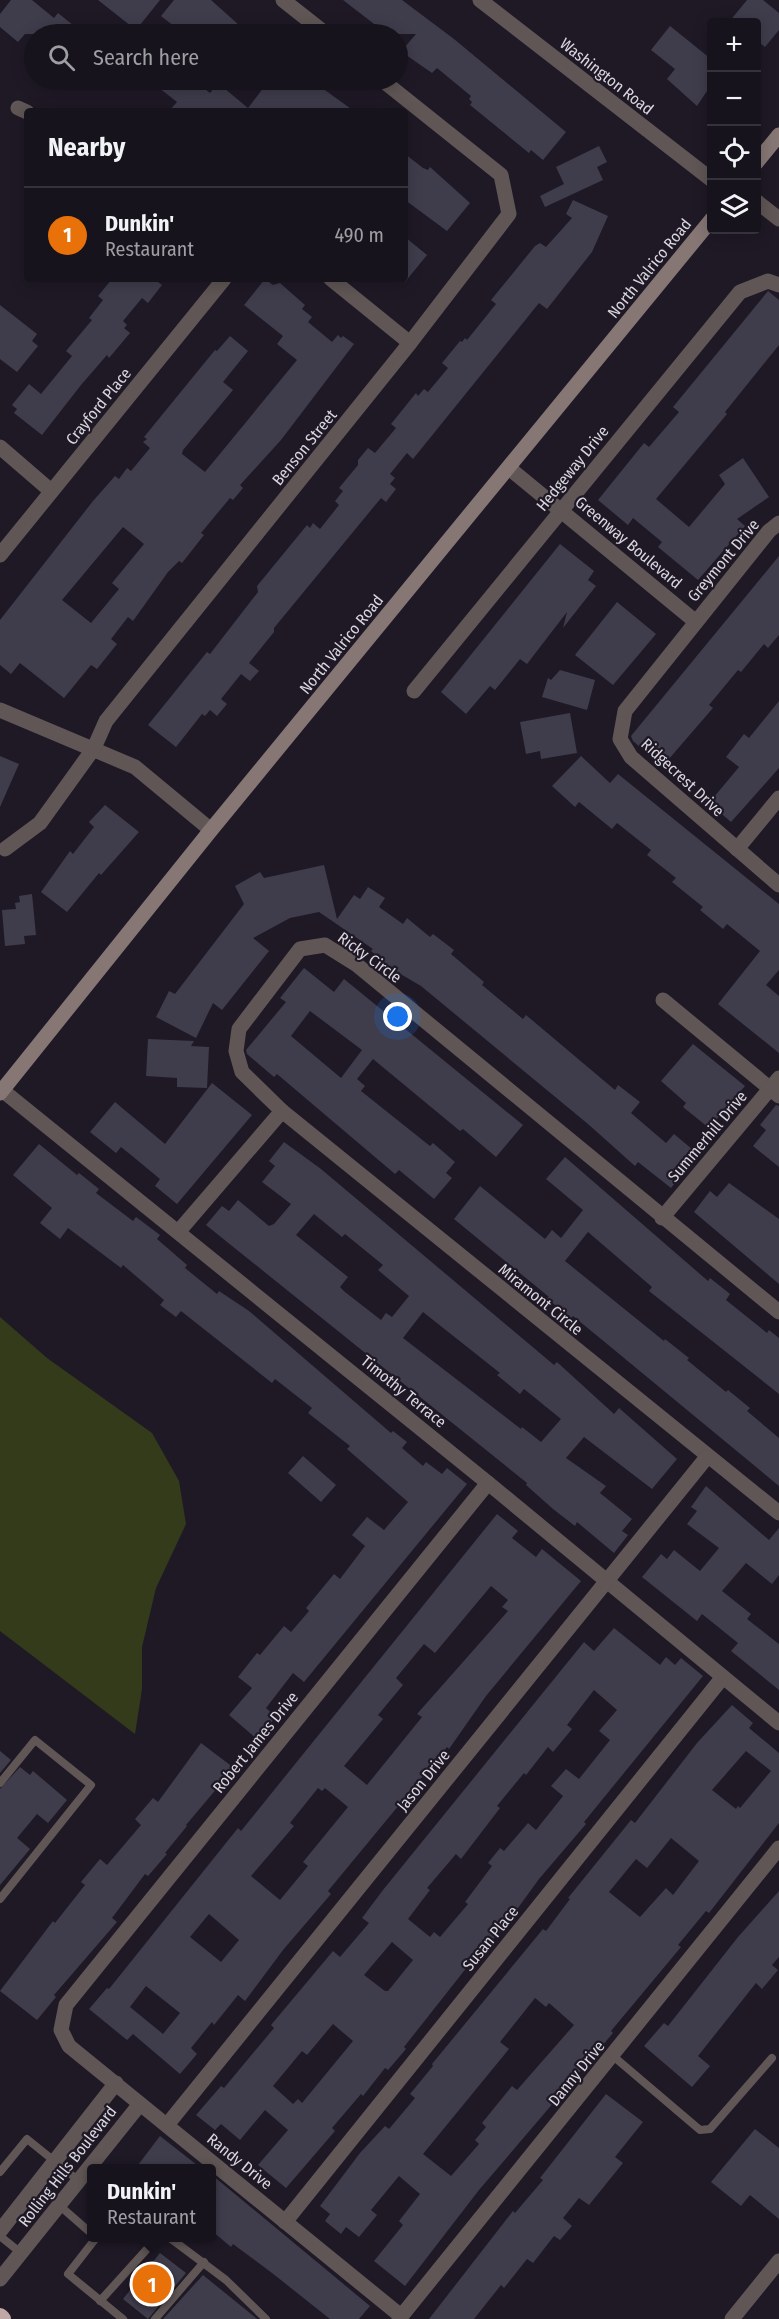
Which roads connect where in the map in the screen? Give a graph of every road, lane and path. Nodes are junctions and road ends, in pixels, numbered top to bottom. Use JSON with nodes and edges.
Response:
{"nodes":[{"id":1,"x":283,"y":0,"type":"edge"},
{"id":2,"x":480,"y":0,"type":"edge"},
{"id":3,"x":313,"y":24,"type":"edge"},
{"id":4,"x":395,"y":90,"type":"edge"},
{"id":5,"x":779,"y":135,"type":"edge"},
{"id":6,"x":761,"y":157,"type":"edge"},
{"id":7,"x":707,"y":177,"type":"edge"},
{"id":8,"x":761,"y":205,"type":"edge"},
{"id":9,"x":779,"y":219,"type":"edge"},
{"id":10,"x":707,"y":224,"type":"edge"},
{"id":11,"x":222,"y":282,"type":"edge"},
{"id":12,"x":335,"y":282,"type":"edge"},
{"id":13,"x":774,"y":283,"type":"edge"},
{"id":14,"x":410,"y":343,"type":"junction"},
{"id":15,"x":0,"y":447,"type":"edge"},
{"id":16,"x":509,"y":468,"type":"junction"},
{"id":17,"x":51,"y":491,"type":"junction"},
{"id":18,"x":562,"y":509,"type":"junction"},
{"id":19,"x":779,"y":523,"type":"edge"},
{"id":20,"x":0,"y":555,"type":"edge"},
{"id":21,"x":696,"y":621,"type":"junction"},
{"id":22,"x":414,"y":691,"type":"dead end"},
{"id":23,"x":0,"y":710,"type":"edge"},
{"id":24,"x":94,"y":748,"type":"junction"},
{"id":25,"x":779,"y":798,"type":"edge"},
{"id":26,"x":211,"y":830,"type":"junction"},
{"id":27,"x":5,"y":849,"type":"dead end"},
{"id":28,"x":737,"y":849,"type":"junction"},
{"id":29,"x":779,"y":885,"type":"edge"},
{"id":30,"x":663,"y":1000,"type":"dead end"},
{"id":31,"x":776,"y":1088,"type":"edge"},
{"id":32,"x":1,"y":1092,"type":"edge"},
{"id":33,"x":282,"y":1111,"type":"junction"},
{"id":34,"x":662,"y":1218,"type":"junction"},
{"id":35,"x":179,"y":1231,"type":"junction"},
{"id":36,"x":779,"y":1312,"type":"edge"},
{"id":37,"x":707,"y":1457,"type":"junction"},
{"id":38,"x":488,"y":1483,"type":"junction"},
{"id":39,"x":779,"y":1514,"type":"edge"},
{"id":40,"x":607,"y":1581,"type":"junction"},
{"id":41,"x":723,"y":1677,"type":"junction"},
{"id":42,"x":779,"y":1723,"type":"edge"},
{"id":43,"x":0,"y":1783,"type":"edge"},
{"id":44,"x":779,"y":1848,"type":"edge"},
{"id":45,"x":0,"y":1899,"type":"edge"},
{"id":46,"x":61,"y":2030,"type":"joint"},
{"id":47,"x":613,"y":2056,"type":"junction"},
{"id":48,"x":772,"y":2058,"type":"dead end"},
{"id":49,"x":116,"y":2084,"type":"junction"},
{"id":50,"x":140,"y":2104,"type":"junction"},
{"id":51,"x":167,"y":2125,"type":"junction"},
{"id":52,"x":54,"y":2162,"type":"junction"},
{"id":53,"x":92,"y":2164,"type":"edge"},
{"id":54,"x":214,"y":2164,"type":"edge"},
{"id":55,"x":216,"y":2165,"type":"edge"},
{"id":56,"x":87,"y":2171,"type":"edge"},
{"id":57,"x":0,"y":2172,"type":"edge"},
{"id":58,"x":79,"y":2181,"type":"junction"},
{"id":59,"x":60,"y":2206,"type":"junction"},
{"id":60,"x":285,"y":2222,"type":"junction"},
{"id":61,"x":87,"y":2230,"type":"edge"},
{"id":62,"x":0,"y":2231,"type":"edge"},
{"id":63,"x":0,"y":2236,"type":"edge"},
{"id":64,"x":91,"y":2242,"type":"edge"},
{"id":65,"x":153,"y":2242,"type":"edge"},
{"id":66,"x":176,"y":2242,"type":"edge"},
{"id":67,"x":21,"y":2253,"type":"junction"},
{"id":68,"x":204,"y":2262,"type":"junction"},
{"id":69,"x":779,"y":2262,"type":"edge"},
{"id":70,"x":0,"y":2279,"type":"edge"},
{"id":71,"x":100,"y":2301,"type":"junction"},
{"id":72,"x":400,"y":2318,"type":"edge"},
{"id":73,"x":123,"y":2319,"type":"edge"},
{"id":74,"x":155,"y":2319,"type":"edge"},
{"id":75,"x":266,"y":2319,"type":"edge"},
{"id":76,"x":732,"y":2319,"type":"edge"}],
"edges":[{"from":1,"to":3,"type":"street"},
{"from":2,"to":7,"type":"street","name":"Washington Road"},
{"from":4,"to":14,"type":"street","name":"Benson Street"},
{"from":5,"to":6,"type":"street"},
{"from":8,"to":9,"type":"street"},
{"from":10,"to":16,"type":"street","name":"North Valrico Road"},
{"from":11,"to":17,"type":"street","name":"Crayford Place"},
{"from":12,"to":14,"type":"street"},
{"from":13,"to":18,"type":"street","name":"Hedgeway Drive"},
{"from":14,"to":24,"type":"street","name":"Benson Street"},
{"from":15,"to":17,"type":"street"},
{"from":16,"to":18,"type":"street","name":"Greenway Boulevard"},
{"from":16,"to":26,"type":"street","name":"North Valrico Road"},
{"from":17,"to":20,"type":"street","name":"Crayford Place"},
{"from":18,"to":21,"type":"street","name":"Greenway Boulevard"},
{"from":18,"to":22,"type":"street","name":"Hedgeway Drive"},
{"from":19,"to":21,"type":"street","name":"Greymont Drive"},
{"from":21,"to":28,"type":"street","name":"Ridgecrest Drive"},
{"from":23,"to":24,"type":"street"},
{"from":24,"to":26,"type":"street"},
{"from":24,"to":27,"type":"street","name":"Benson Street"},
{"from":25,"to":28,"type":"street"},
{"from":26,"to":32,"type":"street","name":"North Valrico Road"},
{"from":28,"to":29,"type":"street","name":"Ridgecrest Drive"},
{"from":30,"to":31,"type":"street"},
{"from":31,"to":34,"type":"street","name":"Summerhill Drive"},
{"from":32,"to":35,"type":"street","name":"Timothy Terrace"},
{"from":33,"to":34,"type":"street","name":"Ricky Circle"},
{"from":33,"to":35,"type":"street"},
{"from":33,"to":37,"type":"street","name":"Miramont Circle"},
{"from":34,"to":36,"type":"street"},
{"from":35,"to":38,"type":"street","name":"Timothy Terrace"},
{"from":37,"to":39,"type":"street","name":"Miramont Circle"},
{"from":37,"to":40,"type":"street","name":"Jason Drive"},
{"from":38,"to":40,"type":"street","name":"Timothy Terrace"},
{"from":38,"to":46,"type":"street","name":"Robert James Drive"},
{"from":40,"to":41,"type":"street","name":"Timothy Terrace"},
{"from":40,"to":51,"type":"street","name":"Jason Drive"},
{"from":41,"to":42,"type":"street","name":"Timothy Terrace"},
{"from":41,"to":60,"type":"street","name":"Susan Place"},
{"from":43,"to":45,"type":"lane"},
{"from":44,"to":47,"type":"street","name":"Danny Drive"},
{"from":46,"to":49,"type":"street","name":"Randy Drive"},
{"from":47,"to":48,"type":"lane"},
{"from":47,"to":72,"type":"street","name":"Danny Drive"},
{"from":49,"to":50,"type":"street","name":"Randy Drive"},
{"from":49,"to":52,"type":"street","name":"Rolling Hills Boulevard"},
{"from":50,"to":51,"type":"street","name":"Randy Drive"},
{"from":50,"to":53,"type":"street","name":"Rolling Hills Boulevard"},
{"from":51,"to":54,"type":"street","name":"Randy Drive"},
{"from":52,"to":57,"type":"lane"},
{"from":52,"to":58,"type":"lane"},
{"from":52,"to":62,"type":"street","name":"Rolling Hills Boulevard"},
{"from":55,"to":60,"type":"street","name":"Randy Drive"},
{"from":56,"to":58,"type":"street","name":"Rolling Hills Boulevard"},
{"from":58,"to":59,"type":"street","name":"Rolling Hills Boulevard"},
{"from":59,"to":61,"type":"lane"},
{"from":59,"to":67,"type":"street","name":"Rolling Hills Boulevard"},
{"from":60,"to":72,"type":"street","name":"Randy Drive"},
{"from":63,"to":67,"type":"lane"},
{"from":64,"to":71,"type":"lane"},
{"from":65,"to":71,"type":"lane"},
{"from":66,"to":68,"type":"lane"},
{"from":67,"to":70,"type":"street","name":"Rolling Hills Boulevard"},
{"from":68,"to":74,"type":"lane"},
{"from":68,"to":75,"type":"lane"},
{"from":69,"to":76,"type":"street"},
{"from":71,"to":73,"type":"lane"}]}
